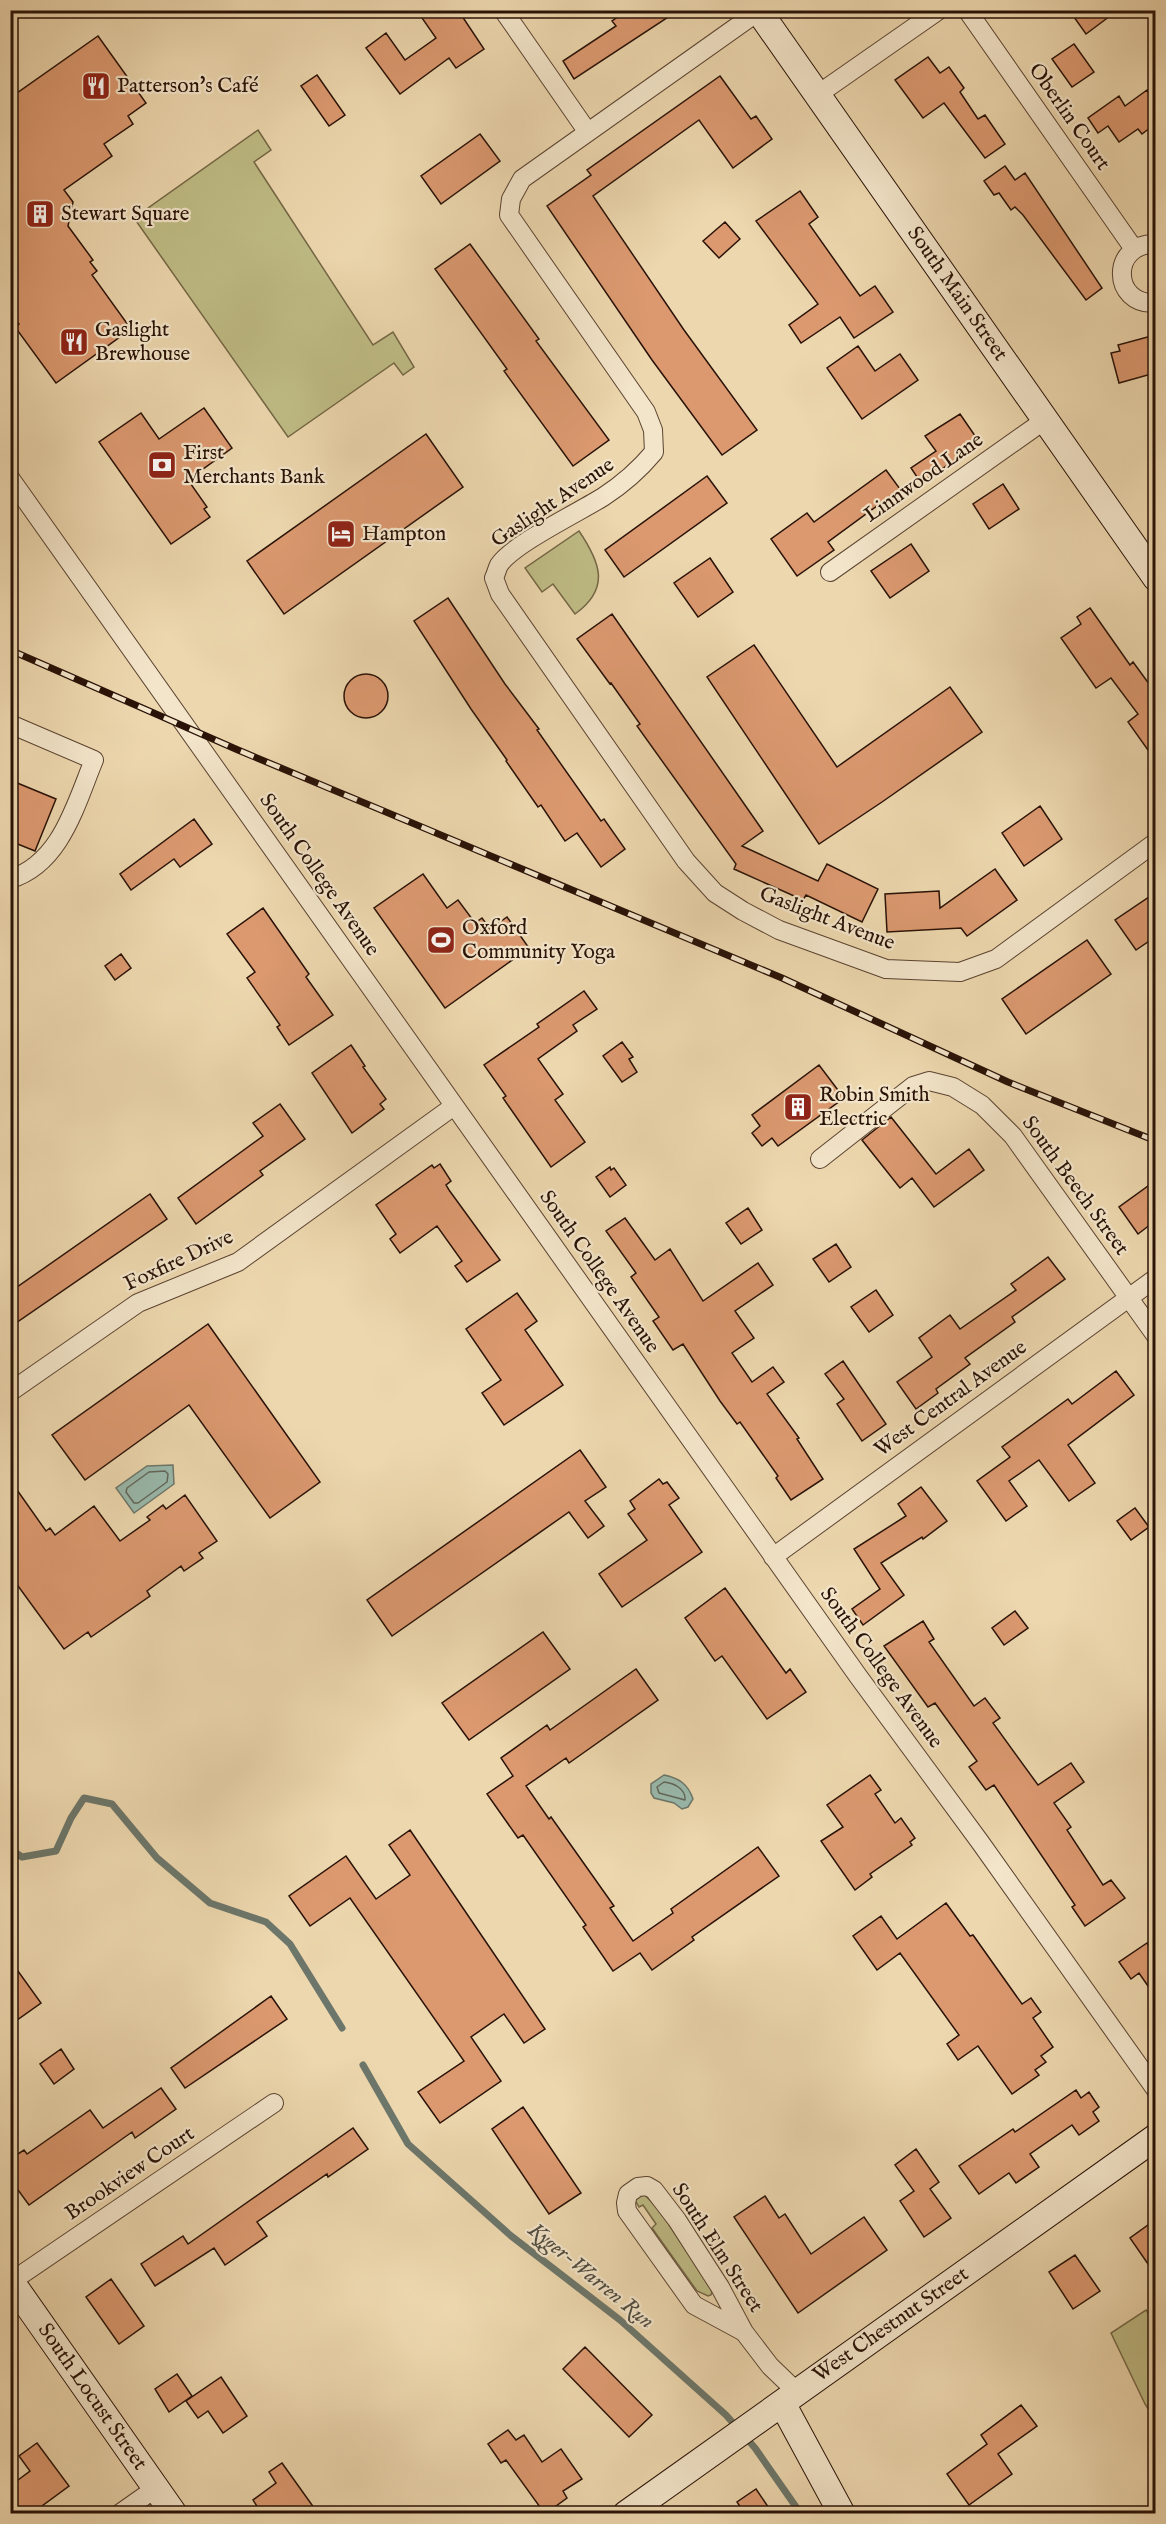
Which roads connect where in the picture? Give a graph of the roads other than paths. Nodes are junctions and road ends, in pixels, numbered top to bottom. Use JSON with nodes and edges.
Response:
{"nodes":[{"id":1,"x":503,"y":10,"type":"edge"},
{"id":2,"x":939,"y":10,"type":"edge"},
{"id":3,"x":967,"y":10,"type":"edge"},
{"id":4,"x":758,"y":11,"type":"edge"},
{"id":5,"x":817,"y":95,"type":"junction"},
{"id":6,"x":587,"y":131,"type":"junction"},
{"id":7,"x":1155,"y":244,"type":"edge"},
{"id":8,"x":1134,"y":249,"type":"junction"},
{"id":9,"x":1155,"y":303,"type":"edge"},
{"id":10,"x":1045,"y":420,"type":"junction"},
{"id":11,"x":10,"y":478,"type":"edge"},
{"id":12,"x":830,"y":572,"type":"dead end"},
{"id":13,"x":1154,"y":573,"type":"edge"},
{"id":14,"x":10,"y":724,"type":"edge"},
{"id":15,"x":1155,"y":842,"type":"edge"},
{"id":16,"x":10,"y":879,"type":"edge"},
{"id":17,"x":454,"y":1106,"type":"junction"},
{"id":18,"x":820,"y":1159,"type":"dead end"},
{"id":19,"x":1155,"y":1278,"type":"edge"},
{"id":20,"x":1129,"y":1298,"type":"junction"},
{"id":21,"x":1155,"y":1336,"type":"edge"},
{"id":22,"x":10,"y":1392,"type":"edge"},
{"id":23,"x":773,"y":1557,"type":"junction"},
{"id":24,"x":1155,"y":2090,"type":"edge"},
{"id":25,"x":274,"y":2103,"type":"dead end"},
{"id":26,"x":1155,"y":2137,"type":"edge"},
{"id":27,"x":11,"y":2281,"type":"edge"},
{"id":28,"x":744,"y":2332,"type":"junction"},
{"id":29,"x":790,"y":2397,"type":"junction"},
{"id":30,"x":156,"y":2488,"type":"junction"},
{"id":31,"x":119,"y":2514,"type":"edge"},
{"id":32,"x":174,"y":2514,"type":"edge"},
{"id":33,"x":626,"y":2514,"type":"edge"},
{"id":34,"x":842,"y":2514,"type":"edge"}],
"edges":[{"from":1,"to":6,"type":"street"},
{"from":2,"to":5,"type":"street"},
{"from":3,"to":8,"type":"street","name":"Oberlin Court"},
{"from":4,"to":5,"type":"main road","name":"South Main Street"},
{"from":4,"to":6,"type":"street","name":"Gaslight Avenue"},
{"from":5,"to":10,"type":"main road","name":"South Main Street"},
{"from":6,"to":15,"type":"street","name":"Gaslight Avenue"},
{"from":7,"to":8,"type":"street"},
{"from":8,"to":9,"type":"street"},
{"from":10,"to":12,"type":"street","name":"Linnwood Lane"},
{"from":10,"to":13,"type":"main road","name":"South Main Street"},
{"from":11,"to":17,"type":"street","name":"South College Avenue"},
{"from":14,"to":16,"type":"street"},
{"from":17,"to":22,"type":"street","name":"Foxfire Drive"},
{"from":17,"to":23,"type":"street","name":"South College Avenue"},
{"from":18,"to":20,"type":"street","name":"South Beech Street"},
{"from":19,"to":20,"type":"street","name":"West Central Avenue"},
{"from":20,"to":21,"type":"street","name":"South Beech Street"},
{"from":20,"to":23,"type":"street","name":"West Central Avenue"},
{"from":23,"to":24,"type":"street","name":"South College Avenue"},
{"from":25,"to":27,"type":"street","name":"Brookview Court"},
{"from":26,"to":29,"type":"main road","name":"West Chestnut Street"},
{"from":27,"to":30,"type":"main road","name":"South Locust Street"},
{"from":28,"to":28,"type":"street","name":"South Elm Street"},
{"from":28,"to":29,"type":"street","name":"South Elm Street"},
{"from":29,"to":33,"type":"main road","name":"West Chestnut Street"},
{"from":29,"to":34,"type":"main road"},
{"from":30,"to":31,"type":"street"},
{"from":30,"to":32,"type":"main road","name":"South Locust Street"}]}
